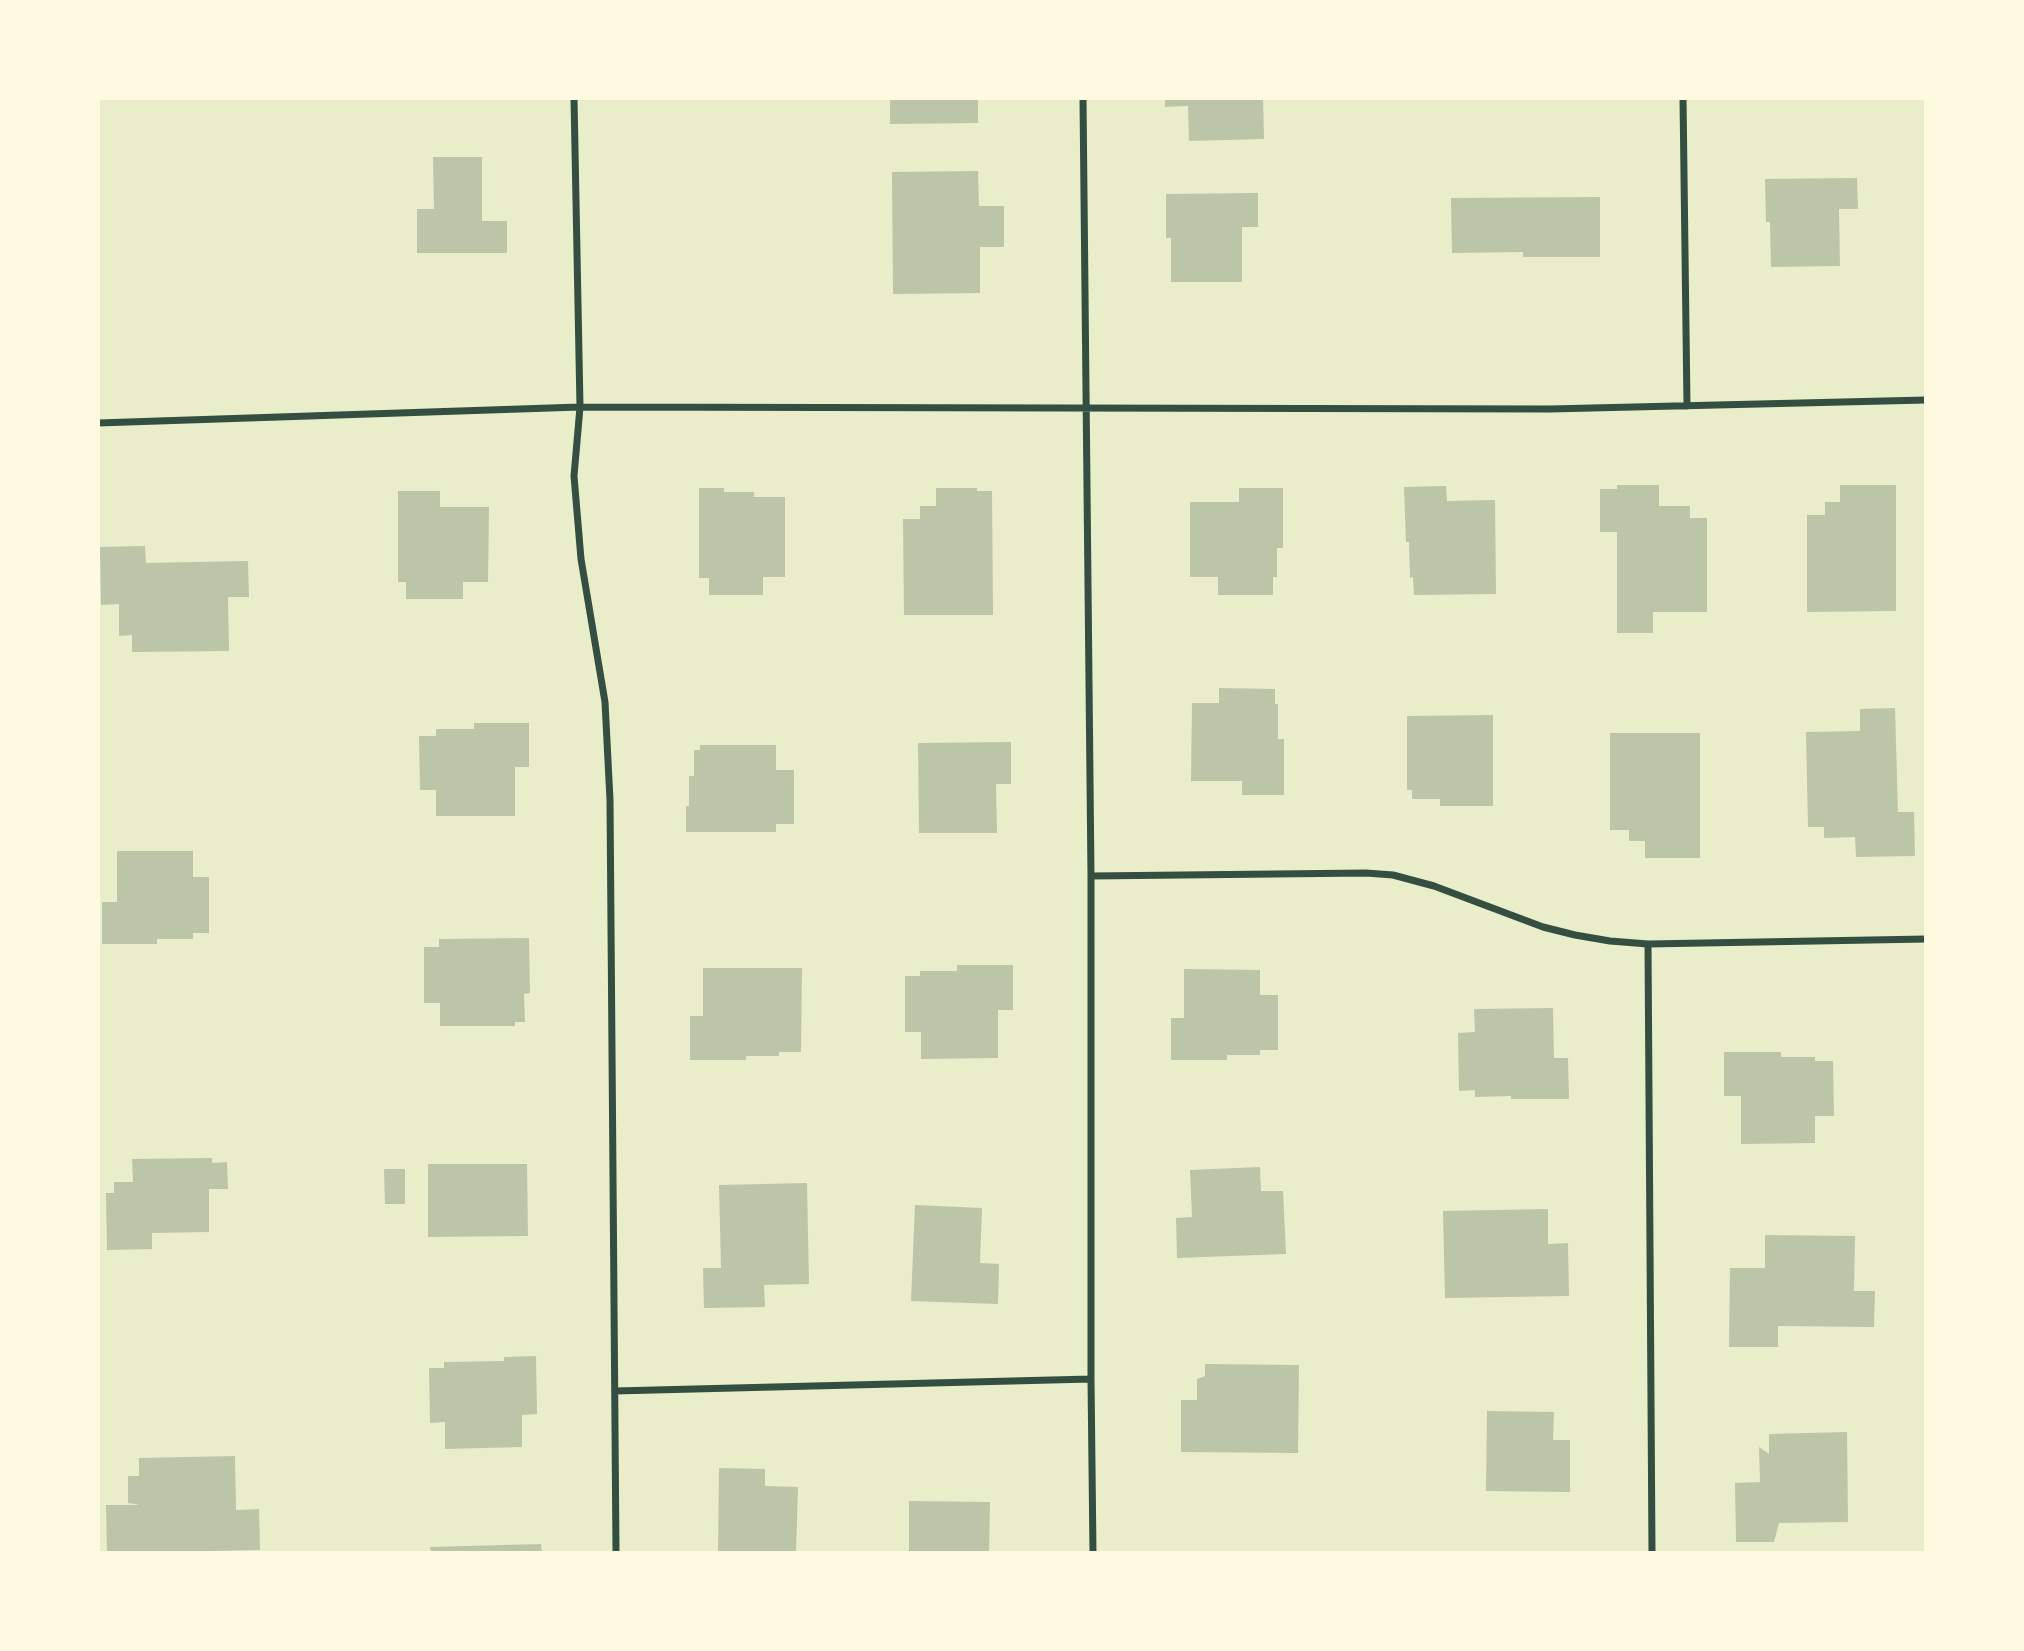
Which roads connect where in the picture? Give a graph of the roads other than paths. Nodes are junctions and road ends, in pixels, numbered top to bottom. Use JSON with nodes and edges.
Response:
{"nodes":[{"id":1,"x":574,"y":98,"type":"edge"},
{"id":2,"x":1083,"y":98,"type":"edge"},
{"id":3,"x":1683,"y":98,"type":"edge"},
{"id":4,"x":1926,"y":400,"type":"edge"},
{"id":5,"x":1687,"y":406,"type":"junction"},
{"id":6,"x":580,"y":407,"type":"junction"},
{"id":7,"x":1087,"y":409,"type":"junction"},
{"id":8,"x":98,"y":423,"type":"edge"},
{"id":9,"x":1091,"y":876,"type":"junction"},
{"id":10,"x":1926,"y":939,"type":"edge"},
{"id":11,"x":1648,"y":944,"type":"junction"},
{"id":12,"x":1091,"y":1379,"type":"junction"},
{"id":13,"x":615,"y":1391,"type":"junction"},
{"id":14,"x":616,"y":1553,"type":"edge"},
{"id":15,"x":1093,"y":1553,"type":"edge"},
{"id":16,"x":1652,"y":1553,"type":"edge"}],
"edges":[{"from":1,"to":6,"type":"street"},
{"from":2,"to":7,"type":"street"},
{"from":3,"to":5,"type":"street"},
{"from":4,"to":5,"type":"street"},
{"from":5,"to":7,"type":"street"},
{"from":6,"to":7,"type":"street"},
{"from":6,"to":8,"type":"street"},
{"from":6,"to":13,"type":"street"},
{"from":7,"to":9,"type":"street"},
{"from":9,"to":11,"type":"street"},
{"from":9,"to":12,"type":"street"},
{"from":10,"to":11,"type":"street"},
{"from":11,"to":16,"type":"street"},
{"from":12,"to":13,"type":"street"},
{"from":12,"to":15,"type":"street"},
{"from":13,"to":14,"type":"street"}]}
